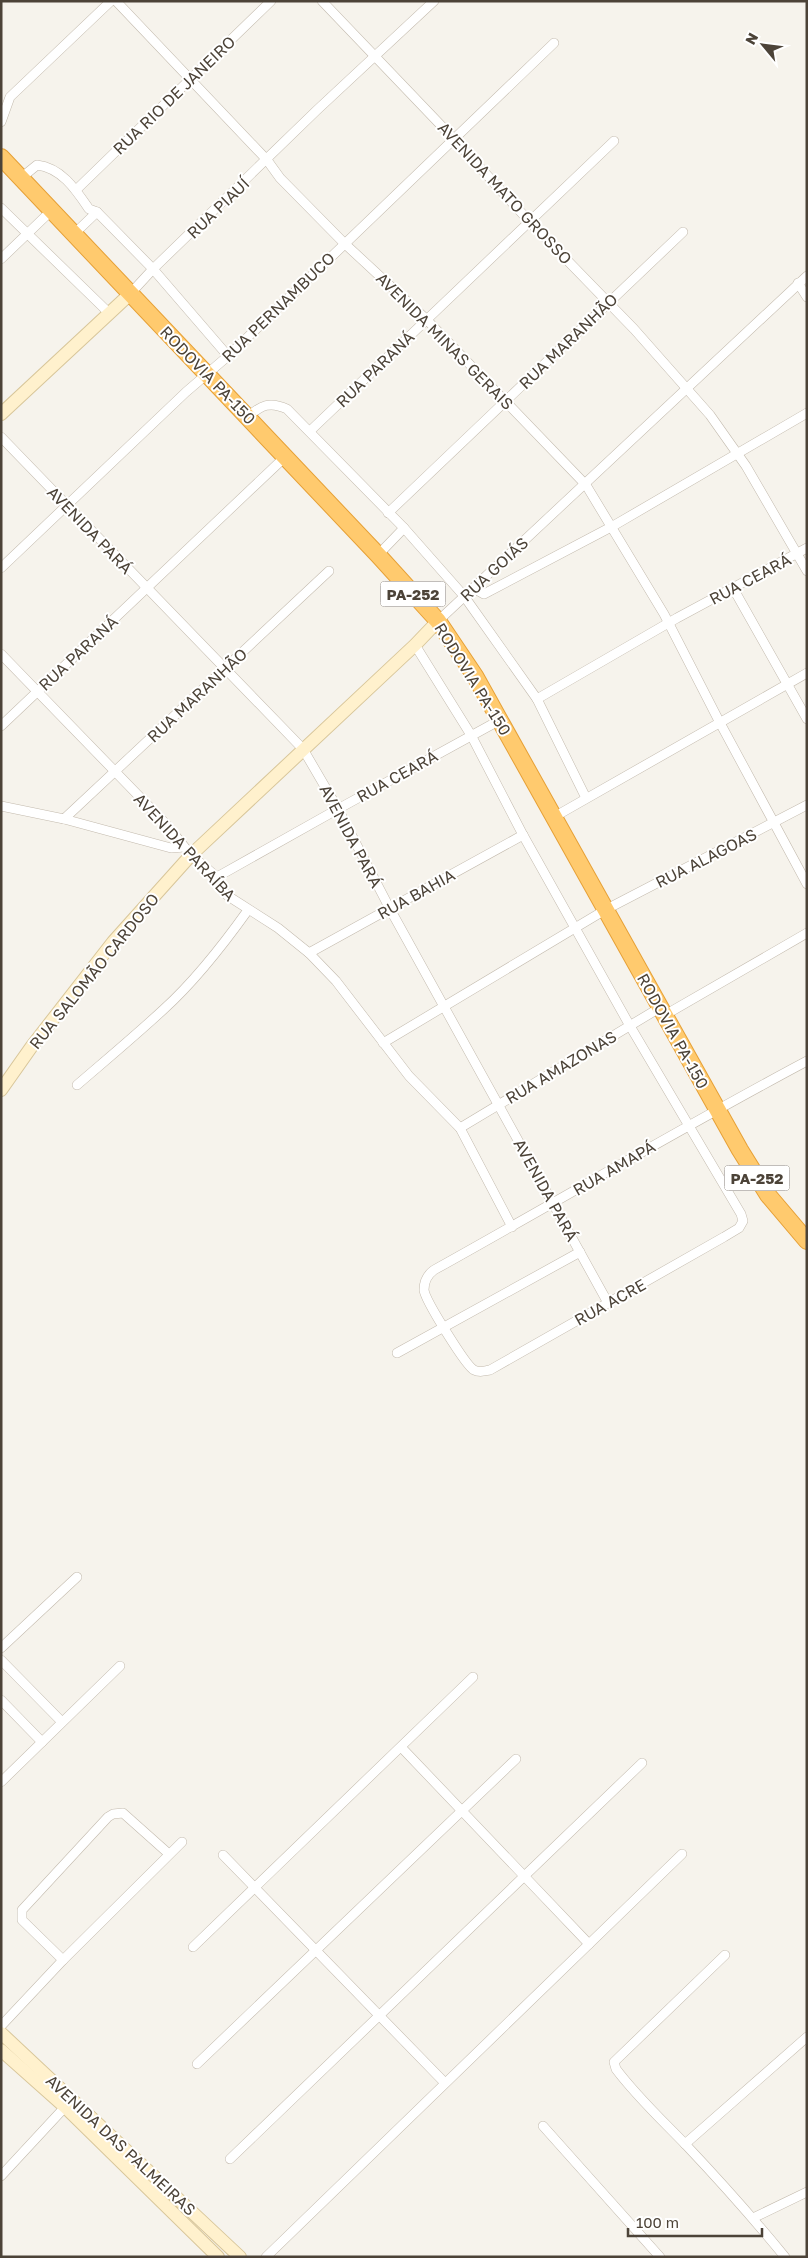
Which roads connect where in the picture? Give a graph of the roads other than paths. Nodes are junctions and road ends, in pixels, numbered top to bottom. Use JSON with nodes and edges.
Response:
{"nodes":[{"id":1,"x":111,"y":1,"type":"edge"},
{"id":2,"x":116,"y":1,"type":"edge"},
{"id":3,"x":271,"y":1,"type":"edge"},
{"id":4,"x":322,"y":1,"type":"edge"},
{"id":5,"x":434,"y":1,"type":"edge"},
{"id":6,"x":554,"y":43,"type":"dead end"},
{"id":7,"x":375,"y":57,"type":"junction"},
{"id":8,"x":191,"y":80,"type":"junction"},
{"id":9,"x":1,"y":122,"type":"edge"},
{"id":10,"x":454,"y":139,"type":"junction"},
{"id":11,"x":614,"y":141,"type":"dead end"},
{"id":12,"x":1,"y":158,"type":"edge"},
{"id":13,"x":268,"y":160,"type":"junction"},
{"id":14,"x":20,"y":178,"type":"junction"},
{"id":15,"x":76,"y":190,"type":"junction"},
{"id":16,"x":1,"y":208,"type":"edge"},
{"id":17,"x":52,"y":210,"type":"junction"},
{"id":18,"x":98,"y":212,"type":"junction"},
{"id":19,"x":529,"y":221,"type":"junction"},
{"id":20,"x":683,"y":232,"type":"dead end"},
{"id":21,"x":27,"y":234,"type":"junction"},
{"id":22,"x":74,"y":234,"type":"junction"},
{"id":23,"x":344,"y":243,"type":"junction"},
{"id":24,"x":1,"y":259,"type":"edge"},
{"id":25,"x":153,"y":269,"type":"junction"},
{"id":26,"x":807,"y":276,"type":"edge"},
{"id":27,"x":798,"y":283,"type":"junction"},
{"id":28,"x":130,"y":294,"type":"junction"},
{"id":29,"x":807,"y":297,"type":"edge"},
{"id":30,"x":608,"y":302,"type":"junction"},
{"id":31,"x":109,"y":313,"type":"junction"},
{"id":32,"x":426,"y":319,"type":"junction"},
{"id":33,"x":228,"y":356,"type":"junction"},
{"id":34,"x":206,"y":375,"type":"junction"},
{"id":35,"x":686,"y":387,"type":"junction"},
{"id":36,"x":506,"y":400,"type":"junction"},
{"id":37,"x":807,"y":413,"type":"edge"},
{"id":38,"x":1,"y":414,"type":"edge"},
{"id":39,"x":248,"y":417,"type":"junction"},
{"id":40,"x":310,"y":432,"type":"junction"},
{"id":41,"x":1,"y":437,"type":"edge"},
{"id":42,"x":738,"y":454,"type":"junction"},
{"id":43,"x":286,"y":456,"type":"junction"},
{"id":44,"x":586,"y":485,"type":"junction"},
{"id":45,"x":66,"y":506,"type":"junction"},
{"id":46,"x":388,"y":513,"type":"junction"},
{"id":47,"x":613,"y":526,"type":"junction"},
{"id":48,"x":404,"y":528,"type":"junction"},
{"id":49,"x":807,"y":548,"type":"edge"},
{"id":50,"x":797,"y":554,"type":"junction"},
{"id":51,"x":378,"y":555,"type":"junction"},
{"id":52,"x":1,"y":568,"type":"edge"},
{"id":53,"x":329,"y":571,"type":"dead end"},
{"id":54,"x":807,"y":571,"type":"edge"},
{"id":55,"x":473,"y":588,"type":"junction"},
{"id":56,"x":733,"y":588,"type":"junction"},
{"id":57,"x":147,"y":589,"type":"junction"},
{"id":58,"x":464,"y":596,"type":"junction"},
{"id":59,"x":438,"y":621,"type":"junction"},
{"id":60,"x":669,"y":624,"type":"junction"},
{"id":61,"x":415,"y":645,"type":"junction"},
{"id":62,"x":1,"y":654,"type":"edge"},
{"id":63,"x":225,"y":669,"type":"junction"},
{"id":64,"x":807,"y":673,"type":"edge"},
{"id":65,"x":788,"y":684,"type":"junction"},
{"id":66,"x":37,"y":692,"type":"junction"},
{"id":67,"x":537,"y":699,"type":"junction"},
{"id":68,"x":807,"y":719,"type":"edge"},
{"id":69,"x":500,"y":720,"type":"junction"},
{"id":70,"x":719,"y":722,"type":"junction"},
{"id":71,"x":1,"y":726,"type":"edge"},
{"id":72,"x":471,"y":735,"type":"junction"},
{"id":73,"x":303,"y":749,"type":"junction"},
{"id":74,"x":115,"y":773,"type":"junction"},
{"id":75,"x":586,"y":798,"type":"junction"},
{"id":76,"x":807,"y":805,"type":"edge"},
{"id":77,"x":1,"y":806,"type":"edge"},
{"id":78,"x":338,"y":808,"type":"junction"},
{"id":79,"x":554,"y":817,"type":"junction"},
{"id":80,"x":64,"y":819,"type":"junction"},
{"id":81,"x":774,"y":823,"type":"junction"},
{"id":82,"x":523,"y":835,"type":"junction"},
{"id":83,"x":188,"y":851,"type":"junction"},
{"id":84,"x":217,"y":877,"type":"junction"},
{"id":85,"x":807,"y":884,"type":"edge"},
{"id":86,"x":390,"y":909,"type":"junction"},
{"id":87,"x":248,"y":910,"type":"junction"},
{"id":88,"x":605,"y":910,"type":"junction"},
{"id":89,"x":577,"y":928,"type":"junction"},
{"id":90,"x":807,"y":933,"type":"edge"},
{"id":91,"x":309,"y":953,"type":"junction"},
{"id":92,"x":445,"y":1006,"type":"junction"},
{"id":93,"x":663,"y":1011,"type":"junction"},
{"id":94,"x":630,"y":1026,"type":"junction"},
{"id":95,"x":383,"y":1043,"type":"junction"},
{"id":96,"x":807,"y":1061,"type":"edge"},
{"id":97,"x":77,"y":1085,"type":"dead end"},
{"id":98,"x":1,"y":1090,"type":"edge"},
{"id":99,"x":499,"y":1104,"type":"junction"},
{"id":100,"x":717,"y":1110,"type":"junction"},
{"id":101,"x":690,"y":1125,"type":"junction"},
{"id":102,"x":460,"y":1128,"type":"junction"},
{"id":103,"x":554,"y":1203,"type":"junction"},
{"id":104,"x":512,"y":1226,"type":"junction"},
{"id":105,"x":807,"y":1241,"type":"edge"},
{"id":106,"x":580,"y":1252,"type":"junction"},
{"id":107,"x":608,"y":1303,"type":"junction"},
{"id":108,"x":445,"y":1328,"type":"junction"},
{"id":109,"x":397,"y":1353,"type":"dead end"},
{"id":110,"x":77,"y":1577,"type":"dead end"},
{"id":111,"x":1,"y":1648,"type":"edge"},
{"id":112,"x":1,"y":1660,"type":"edge"},
{"id":113,"x":120,"y":1666,"type":"dead end"},
{"id":114,"x":473,"y":1677,"type":"dead end"},
{"id":115,"x":1,"y":1700,"type":"edge"},
{"id":116,"x":62,"y":1722,"type":"junction"},
{"id":117,"x":42,"y":1742,"type":"junction"},
{"id":118,"x":400,"y":1747,"type":"junction"},
{"id":119,"x":516,"y":1759,"type":"dead end"},
{"id":120,"x":642,"y":1763,"type":"dead end"},
{"id":121,"x":1,"y":1782,"type":"edge"},
{"id":122,"x":462,"y":1811,"type":"junction"},
{"id":123,"x":182,"y":1842,"type":"dead end"},
{"id":124,"x":169,"y":1854,"type":"junction"},
{"id":125,"x":682,"y":1854,"type":"dead end"},
{"id":126,"x":223,"y":1855,"type":"dead end"},
{"id":127,"x":524,"y":1876,"type":"junction"},
{"id":128,"x":255,"y":1888,"type":"junction"},
{"id":129,"x":589,"y":1944,"type":"junction"},
{"id":130,"x":193,"y":1947,"type":"dead end"},
{"id":131,"x":316,"y":1950,"type":"junction"},
{"id":132,"x":725,"y":1956,"type":"dead end"},
{"id":133,"x":63,"y":1960,"type":"junction"},
{"id":134,"x":379,"y":2015,"type":"junction"},
{"id":135,"x":1,"y":2026,"type":"edge"},
{"id":136,"x":1,"y":2033,"type":"edge"},
{"id":137,"x":807,"y":2037,"type":"edge"},
{"id":138,"x":1,"y":2050,"type":"edge"},
{"id":139,"x":197,"y":2064,"type":"dead end"},
{"id":140,"x":445,"y":2083,"type":"junction"},
{"id":141,"x":64,"y":2107,"type":"junction"},
{"id":142,"x":543,"y":2126,"type":"dead end"},
{"id":143,"x":685,"y":2144,"type":"junction"},
{"id":144,"x":230,"y":2159,"type":"dead end"},
{"id":145,"x":1,"y":2176,"type":"edge"},
{"id":146,"x":807,"y":2192,"type":"edge"},
{"id":147,"x":753,"y":2218,"type":"junction"},
{"id":148,"x":218,"y":2257,"type":"edge"},
{"id":149,"x":240,"y":2257,"type":"edge"},
{"id":150,"x":266,"y":2257,"type":"edge"},
{"id":151,"x":660,"y":2257,"type":"edge"},
{"id":152,"x":785,"y":2257,"type":"edge"}],
"edges":[{"from":1,"to":9,"type":"street"},
{"from":2,"to":8,"type":"street","name":"AVENIDA MINAS GERAIS"},
{"from":3,"to":8,"type":"street","name":"RUA RIO DE JANEIRO"},
{"from":4,"to":7,"type":"street","name":"AVENIDA MATO GROSSO"},
{"from":5,"to":7,"type":"street","name":"RUA PIAUÍ"},
{"from":6,"to":10,"type":"street","name":"RUA PERNAMBUCO"},
{"from":7,"to":10,"type":"street","name":"AVENIDA MATO GROSSO"},
{"from":7,"to":13,"type":"street","name":"RUA PIAUÍ"},
{"from":8,"to":13,"type":"street","name":"AVENIDA MINAS GERAIS"},
{"from":8,"to":15,"type":"street","name":"RUA RIO DE JANEIRO"},
{"from":10,"to":19,"type":"street","name":"AVENIDA MATO GROSSO"},
{"from":10,"to":23,"type":"street","name":"RUA PERNAMBUCO"},
{"from":11,"to":19,"type":"street","name":"RUA PARANÁ"},
{"from":12,"to":14,"type":"highway","name":"RODOVIA PA-150","number":"PA-252"},
{"from":13,"to":23,"type":"street","name":"AVENIDA MINAS GERAIS"},
{"from":13,"to":25,"type":"street","name":"RUA PIAUÍ"},
{"from":14,"to":15,"type":"street"},
{"from":14,"to":17,"type":"highway","name":"RODOVIA PA-150","number":"PA-252"},
{"from":15,"to":18,"type":"street"},
{"from":16,"to":21,"type":"street"},
{"from":17,"to":21,"type":"street"},
{"from":17,"to":22,"type":"highway","name":"RODOVIA PA-150","number":"PA-252"},
{"from":18,"to":22,"type":"street"},
{"from":18,"to":25,"type":"street"},
{"from":19,"to":30,"type":"street","name":"AVENIDA MATO GROSSO"},
{"from":19,"to":32,"type":"street","name":"RUA PARANÁ"},
{"from":20,"to":30,"type":"street","name":"RUA MARANHÃO"},
{"from":21,"to":24,"type":"street"},
{"from":21,"to":31,"type":"street"},
{"from":22,"to":28,"type":"highway","name":"RODOVIA PA-150","number":"PA-252"},
{"from":23,"to":32,"type":"street","name":"AVENIDA MINAS GERAIS"},
{"from":23,"to":33,"type":"street","name":"RUA PERNAMBUCO"},
{"from":25,"to":28,"type":"street","name":"RUA PIAUÍ"},
{"from":25,"to":33,"type":"street"},
{"from":26,"to":27,"type":"street","name":"RUA GOIÁS"},
{"from":27,"to":29,"type":"street"},
{"from":27,"to":35,"type":"street","name":"RUA GOIÁS"},
{"from":28,"to":31,"type":"street","name":"RUA PIAUÍ"},
{"from":28,"to":34,"type":"highway","name":"RODOVIA PA-150","number":"PA-252"},
{"from":30,"to":35,"type":"street","name":"AVENIDA MATO GROSSO"},
{"from":30,"to":36,"type":"street","name":"RUA MARANHÃO"},
{"from":31,"to":38,"type":"street","name":"RUA PIAUÍ"},
{"from":32,"to":36,"type":"street","name":"AVENIDA MINAS GERAIS"},
{"from":32,"to":40,"type":"street","name":"RUA PARANÁ"},
{"from":33,"to":34,"type":"street","name":"RUA PERNAMBUCO"},
{"from":34,"to":39,"type":"highway","name":"RODOVIA PA-150","number":"PA-252"},
{"from":34,"to":45,"type":"street","name":"RUA PERNAMBUCO"},
{"from":35,"to":42,"type":"street","name":"AVENIDA MATO GROSSO"},
{"from":35,"to":44,"type":"street","name":"RUA GOIÁS"},
{"from":36,"to":44,"type":"street","name":"AVENIDA MINAS GERAIS"},
{"from":36,"to":46,"type":"street","name":"RUA MARANHÃO"},
{"from":37,"to":42,"type":"street"},
{"from":39,"to":40,"type":"street"},
{"from":39,"to":43,"type":"highway","name":"RODOVIA PA-150","number":"PA-252"},
{"from":40,"to":46,"type":"street"},
{"from":41,"to":45,"type":"street","name":"AVENIDA PARÁ"},
{"from":42,"to":47,"type":"street"},
{"from":42,"to":50,"type":"street","name":"AVENIDA MATO GROSSO"},
{"from":43,"to":51,"type":"highway","name":"RODOVIA PA-150","number":"PA-252"},
{"from":43,"to":57,"type":"street","name":"RUA PARANÁ"},
{"from":44,"to":47,"type":"street","name":"AVENIDA MINAS GERAIS"},
{"from":44,"to":55,"type":"street","name":"RUA GOIÁS"},
{"from":45,"to":52,"type":"street","name":"RUA PERNAMBUCO"},
{"from":45,"to":57,"type":"street","name":"AVENIDA PARÁ"},
{"from":46,"to":48,"type":"street"},
{"from":47,"to":55,"type":"street"},
{"from":47,"to":60,"type":"street","name":"AVENIDA MINAS GERAIS"},
{"from":48,"to":51,"type":"street"},
{"from":48,"to":58,"type":"street"},
{"from":49,"to":50,"type":"street","name":"RUA CEARÁ"},
{"from":50,"to":54,"type":"street"},
{"from":50,"to":56,"type":"street","name":"RUA CEARÁ"},
{"from":51,"to":59,"type":"highway","name":"RODOVIA PA-150","number":"PA-252"},
{"from":53,"to":63,"type":"street","name":"RUA MARANHÃO"},
{"from":55,"to":58,"type":"street","name":"RUA GOIÁS"},
{"from":56,"to":60,"type":"street","name":"RUA CEARÁ"},
{"from":56,"to":65,"type":"street"},
{"from":57,"to":63,"type":"street","name":"AVENIDA PARÁ"},
{"from":57,"to":66,"type":"street","name":"RUA PARANÁ"},
{"from":58,"to":59,"type":"street","name":"RUA GOIÁS"},
{"from":58,"to":67,"type":"street"},
{"from":59,"to":61,"type":"street","name":"RUA GOIÁS"},
{"from":59,"to":69,"type":"highway","name":"RODOVIA PA-150","number":"PA-252"},
{"from":60,"to":67,"type":"street","name":"RUA CEARÁ"},
{"from":60,"to":70,"type":"street","name":"AVENIDA MINAS GERAIS"},
{"from":61,"to":72,"type":"street"},
{"from":61,"to":73,"type":"street","name":"RUA GOIÁS"},
{"from":62,"to":66,"type":"street","name":"AVENIDA PARAÍBA"},
{"from":63,"to":73,"type":"street","name":"AVENIDA PARÁ"},
{"from":63,"to":74,"type":"street","name":"RUA MARANHÃO"},
{"from":64,"to":65,"type":"street"},
{"from":65,"to":68,"type":"street"},
{"from":65,"to":70,"type":"street"},
{"from":66,"to":71,"type":"street","name":"RUA PARANÁ"},
{"from":66,"to":74,"type":"street","name":"AVENIDA PARAÍBA"},
{"from":67,"to":75,"type":"street"},
{"from":69,"to":72,"type":"street","name":"RUA CEARÁ"},
{"from":69,"to":79,"type":"highway","name":"RODOVIA PA-150","number":"PA-252"},
{"from":70,"to":75,"type":"street"},
{"from":70,"to":81,"type":"street","name":"AVENIDA MINAS GERAIS"},
{"from":72,"to":78,"type":"street","name":"RUA CEARÁ"},
{"from":72,"to":82,"type":"street"},
{"from":73,"to":78,"type":"street","name":"AVENIDA PARÁ"},
{"from":73,"to":83,"type":"street","name":"RUA GOIÁS"},
{"from":74,"to":80,"type":"street","name":"RUA MARANHÃO"},
{"from":74,"to":83,"type":"street","name":"AVENIDA PARAÍBA"},
{"from":75,"to":79,"type":"street"},
{"from":76,"to":81,"type":"street","name":"RUA ALAGOAS"},
{"from":77,"to":80,"type":"street"},
{"from":78,"to":84,"type":"street","name":"RUA CEARÁ"},
{"from":78,"to":86,"type":"street","name":"AVENIDA PARÁ"},
{"from":79,"to":88,"type":"highway","name":"RODOVIA PA-150","number":"PA-252"},
{"from":80,"to":83,"type":"street"},
{"from":81,"to":85,"type":"street"},
{"from":81,"to":88,"type":"street","name":"RUA ALAGOAS"},
{"from":82,"to":86,"type":"street","name":"RUA BAHIA"},
{"from":82,"to":89,"type":"street"},
{"from":83,"to":84,"type":"street","name":"AVENIDA PARAÍBA"},
{"from":83,"to":98,"type":"street","name":"RUA SALOMÃO CARDOSO"},
{"from":84,"to":87,"type":"street","name":"AVENIDA PARAÍBA"},
{"from":86,"to":91,"type":"street","name":"RUA BAHIA"},
{"from":86,"to":92,"type":"street","name":"AVENIDA PARÁ"},
{"from":87,"to":91,"type":"street","name":"AVENIDA PARAÍBA"},
{"from":87,"to":97,"type":"street"},
{"from":88,"to":89,"type":"street","name":"RUA ALAGOAS"},
{"from":88,"to":93,"type":"highway","name":"RODOVIA PA-150","number":"PA-252"},
{"from":89,"to":92,"type":"street"},
{"from":89,"to":94,"type":"street"},
{"from":90,"to":93,"type":"street","name":"RUA AMAZONAS"},
{"from":91,"to":95,"type":"street","name":"AVENIDA PARAÍBA"},
{"from":92,"to":95,"type":"street"},
{"from":92,"to":99,"type":"street","name":"AVENIDA PARÁ"},
{"from":93,"to":94,"type":"street","name":"RUA AMAZONAS"},
{"from":93,"to":100,"type":"highway","name":"RODOVIA PA-150","number":"PA-252"},
{"from":94,"to":99,"type":"street","name":"RUA AMAZONAS"},
{"from":94,"to":101,"type":"street"},
{"from":95,"to":102,"type":"street","name":"AVENIDA PARAÍBA"},
{"from":96,"to":100,"type":"street","name":"RUA AMAPÁ"},
{"from":99,"to":102,"type":"street","name":"RUA AMAZONAS"},
{"from":99,"to":103,"type":"street","name":"AVENIDA PARÁ"},
{"from":100,"to":101,"type":"street","name":"RUA AMAPÁ"},
{"from":100,"to":105,"type":"highway","number":"PA-252"},
{"from":101,"to":103,"type":"street","name":"RUA AMAPÁ"},
{"from":101,"to":107,"type":"street","name":"RUA ACRE"},
{"from":102,"to":104,"type":"street","name":"AVENIDA PARAÍBA"},
{"from":103,"to":104,"type":"street","name":"RUA AMAPÁ"},
{"from":103,"to":106,"type":"street","name":"AVENIDA PARÁ"},
{"from":104,"to":108,"type":"street","name":"RUA AMAPÁ"},
{"from":106,"to":107,"type":"street","name":"AVENIDA PARÁ"},
{"from":106,"to":108,"type":"street"},
{"from":107,"to":108,"type":"street","name":"RUA ACRE"},
{"from":108,"to":109,"type":"street"},
{"from":110,"to":111,"type":"street"},
{"from":112,"to":116,"type":"street"},
{"from":113,"to":116,"type":"street"},
{"from":114,"to":118,"type":"street"},
{"from":115,"to":117,"type":"street"},
{"from":116,"to":117,"type":"street"},
{"from":117,"to":121,"type":"street"},
{"from":118,"to":122,"type":"street"},
{"from":118,"to":128,"type":"street"},
{"from":119,"to":122,"type":"street"},
{"from":120,"to":127,"type":"street"},
{"from":122,"to":127,"type":"street"},
{"from":122,"to":131,"type":"street"},
{"from":123,"to":124,"type":"street"},
{"from":124,"to":133,"type":"street"},
{"from":124,"to":133,"type":"street"},
{"from":125,"to":129,"type":"street"},
{"from":126,"to":128,"type":"street"},
{"from":127,"to":129,"type":"street"},
{"from":127,"to":134,"type":"street"},
{"from":128,"to":130,"type":"street"},
{"from":128,"to":131,"type":"street"},
{"from":129,"to":140,"type":"street"},
{"from":131,"to":134,"type":"street"},
{"from":131,"to":139,"type":"street"},
{"from":132,"to":143,"type":"street"},
{"from":133,"to":135,"type":"street"},
{"from":134,"to":140,"type":"street"},
{"from":134,"to":144,"type":"street"},
{"from":136,"to":149,"type":"street","name":"AVENIDA DAS PALMEIRAS"},
{"from":137,"to":143,"type":"street"},
{"from":138,"to":141,"type":"street","name":"AVENIDA DAS PALMEIRAS"},
{"from":140,"to":150,"type":"street"},
{"from":141,"to":145,"type":"street"},
{"from":141,"to":148,"type":"street","name":"AVENIDA DAS PALMEIRAS"},
{"from":142,"to":151,"type":"street"},
{"from":143,"to":147,"type":"street"},
{"from":146,"to":147,"type":"street"},
{"from":147,"to":152,"type":"street"}]}
